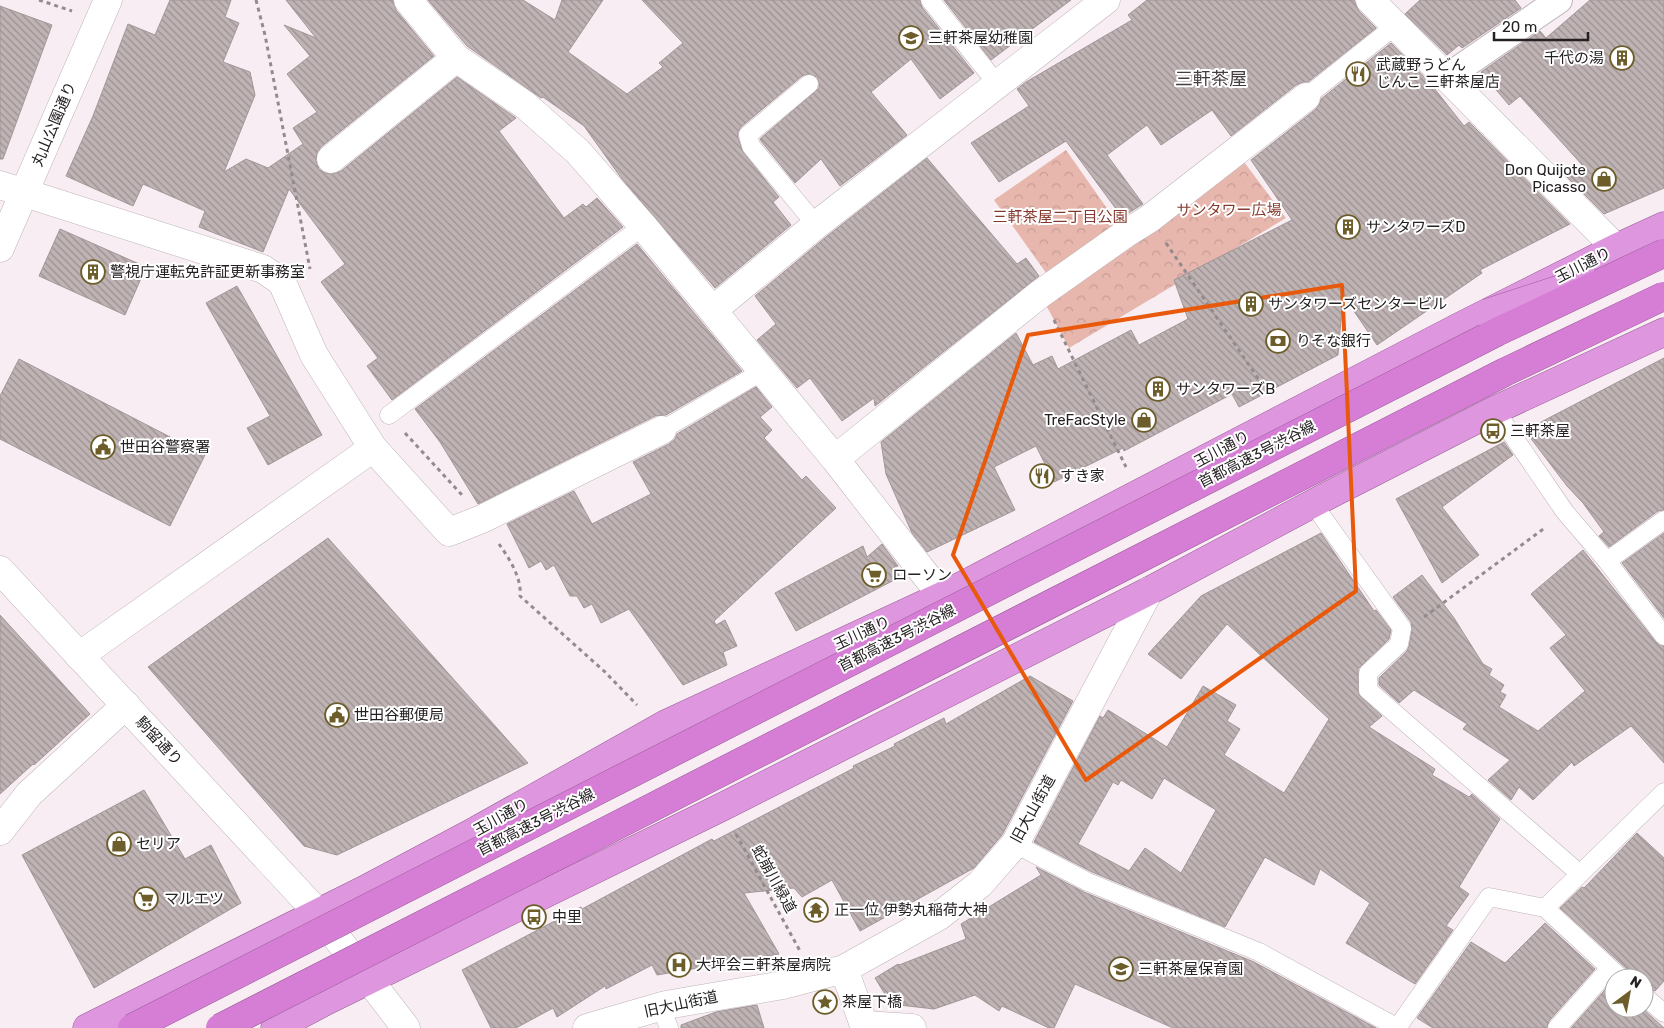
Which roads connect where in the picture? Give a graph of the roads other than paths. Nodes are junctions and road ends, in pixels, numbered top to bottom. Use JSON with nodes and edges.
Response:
{"nodes":[{"id":1,"x":108,"y":0,"type":"edge"},
{"id":2,"x":930,"y":0,"type":"edge"},
{"id":3,"x":1106,"y":0,"type":"edge"},
{"id":4,"x":1370,"y":0,"type":"edge"},
{"id":5,"x":1559,"y":0,"type":"edge"},
{"id":6,"x":418,"y":4,"type":"edge"},
{"id":7,"x":1396,"y":25,"type":"junction"},
{"id":8,"x":456,"y":58,"type":"junction"},
{"id":9,"x":1447,"y":77,"type":"junction"},
{"id":10,"x":809,"y":84,"type":"dead end"},
{"id":11,"x":998,"y":85,"type":"junction"},
{"id":12,"x":1306,"y":97,"type":"joint"},
{"id":13,"x":332,"y":159,"type":"dead end"},
{"id":14,"x":0,"y":185,"type":"edge"},
{"id":15,"x":25,"y":193,"type":"junction"},
{"id":16,"x":816,"y":225,"type":"junction"},
{"id":17,"x":643,"y":226,"type":"junction"},
{"id":18,"x":1664,"y":226,"type":"edge"},
{"id":19,"x":0,"y":248,"type":"edge"},
{"id":20,"x":1616,"y":248,"type":"junction"},
{"id":21,"x":1664,"y":253,"type":"edge"},
{"id":22,"x":1664,"y":260,"type":"edge"},
{"id":23,"x":1664,"y":296,"type":"edge"},
{"id":24,"x":712,"y":310,"type":"junction"},
{"id":25,"x":1487,"y":313,"type":"junction"},
{"id":26,"x":1664,"y":332,"type":"edge"},
{"id":27,"x":763,"y":371,"type":"junction"},
{"id":28,"x":1495,"y":410,"type":"junction"},
{"id":29,"x":389,"y":415,"type":"dead end"},
{"id":30,"x":662,"y":430,"type":"joint"},
{"id":31,"x":373,"y":448,"type":"junction"},
{"id":32,"x":835,"y":459,"type":"junction"},
{"id":33,"x":1313,"y":504,"type":"junction"},
{"id":34,"x":1664,"y":520,"type":"edge"},
{"id":35,"x":1607,"y":561,"type":"junction"},
{"id":36,"x":0,"y":570,"type":"edge"},
{"id":37,"x":1149,"y":591,"type":"junction"},
{"id":38,"x":942,"y":596,"type":"junction"},
{"id":39,"x":1664,"y":636,"type":"edge"},
{"id":40,"x":79,"y":656,"type":"junction"},
{"id":41,"x":126,"y":706,"type":"junction"},
{"id":42,"x":1664,"y":792,"type":"edge"},
{"id":43,"x":0,"y":831,"type":"edge"},
{"id":44,"x":1015,"y":844,"type":"junction"},
{"id":45,"x":1580,"y":874,"type":"junction"},
{"id":46,"x":1545,"y":908,"type":"junction"},
{"id":47,"x":317,"y":912,"type":"junction"},
{"id":48,"x":1611,"y":968,"type":"edge"},
{"id":49,"x":844,"y":969,"type":"junction"},
{"id":50,"x":370,"y":980,"type":"junction"},
{"id":51,"x":1604,"y":984,"type":"edge"},
{"id":52,"x":1654,"y":1004,"type":"edge"},
{"id":53,"x":1664,"y":1013,"type":"edge"},
{"id":54,"x":665,"y":1017,"type":"edge"},
{"id":55,"x":865,"y":1026,"type":"edge"},
{"id":56,"x":87,"y":1028,"type":"edge"},
{"id":57,"x":132,"y":1028,"type":"edge"},
{"id":58,"x":220,"y":1028,"type":"edge"},
{"id":59,"x":275,"y":1028,"type":"edge"},
{"id":60,"x":406,"y":1028,"type":"edge"},
{"id":61,"x":587,"y":1028,"type":"edge"},
{"id":62,"x":912,"y":1028,"type":"edge"},
{"id":63,"x":1397,"y":1028,"type":"edge"},
{"id":64,"x":1557,"y":1028,"type":"edge"}],
"edges":[{"from":1,"to":15,"type":"street","name":"丸山公園通り"},
{"from":2,"to":11,"type":"lane"},
{"from":3,"to":11,"type":"street"},
{"from":4,"to":7,"type":"street"},
{"from":5,"to":9,"type":"street"},
{"from":6,"to":8,"type":"street"},
{"from":7,"to":9,"type":"street"},
{"from":7,"to":12,"type":"lane"},
{"from":8,"to":13,"type":"street"},
{"from":8,"to":17,"type":"street"},
{"from":9,"to":20,"type":"street"},
{"from":10,"to":16,"type":"lane"},
{"from":11,"to":16,"type":"street"},
{"from":12,"to":32,"type":"street"},
{"from":14,"to":15,"type":"street"},
{"from":15,"to":19,"type":"street","name":"丸山公園通り"},
{"from":15,"to":31,"type":"street"},
{"from":16,"to":24,"type":"street"},
{"from":17,"to":24,"type":"street"},
{"from":17,"to":29,"type":"lane"},
{"from":18,"to":20,"type":"highway","name":"玉川通り"},
{"from":20,"to":25,"type":"highway","name":"玉川通り"},
{"from":21,"to":57,"type":"highway","name":"首都高速3号渋谷線","bridge":true},
{"from":22,"to":25,"type":"highway","bridge":true},
{"from":23,"to":58,"type":"highway","bridge":true},
{"from":24,"to":27,"type":"street"},
{"from":25,"to":38,"type":"highway","name":"玉川通り"},
{"from":26,"to":28,"type":"highway"},
{"from":27,"to":30,"type":"lane"},
{"from":27,"to":32,"type":"street"},
{"from":28,"to":33,"type":"highway"},
{"from":28,"to":35,"type":"lane"},
{"from":30,"to":31,"type":"street"},
{"from":31,"to":40,"type":"street"},
{"from":32,"to":38,"type":"street"},
{"from":33,"to":37,"type":"highway"},
{"from":33,"to":45,"type":"lane"},
{"from":34,"to":35,"type":"lane"},
{"from":35,"to":39,"type":"lane"},
{"from":36,"to":40,"type":"street","name":"駒留通り"},
{"from":37,"to":44,"type":"street","name":"旧大山街道"},
{"from":37,"to":50,"type":"highway"},
{"from":38,"to":47,"type":"highway","name":"玉川通り"},
{"from":40,"to":41,"type":"street","name":"駒留通り"},
{"from":41,"to":43,"type":"street"},
{"from":41,"to":47,"type":"street","name":"駒留通り"},
{"from":42,"to":45,"type":"lane"},
{"from":44,"to":49,"type":"street","name":"旧大山街道"},
{"from":44,"to":63,"type":"lane"},
{"from":45,"to":46,"type":"lane"},
{"from":46,"to":48,"type":"lane"},
{"from":46,"to":63,"type":"lane"},
{"from":47,"to":50,"type":"street","name":"駒留通り"},
{"from":47,"to":56,"type":"highway","name":"玉川通り"},
{"from":49,"to":54,"type":"street","name":"旧大山街道"},
{"from":49,"to":55,"type":"street"},
{"from":50,"to":59,"type":"highway"},
{"from":50,"to":60,"type":"street","name":"駒留通り"},
{"from":51,"to":64,"type":"lane"},
{"from":52,"to":53,"type":"lane"},
{"from":54,"to":61,"type":"street","name":"旧大山街道"},
{"from":55,"to":62,"type":"street"}]}
